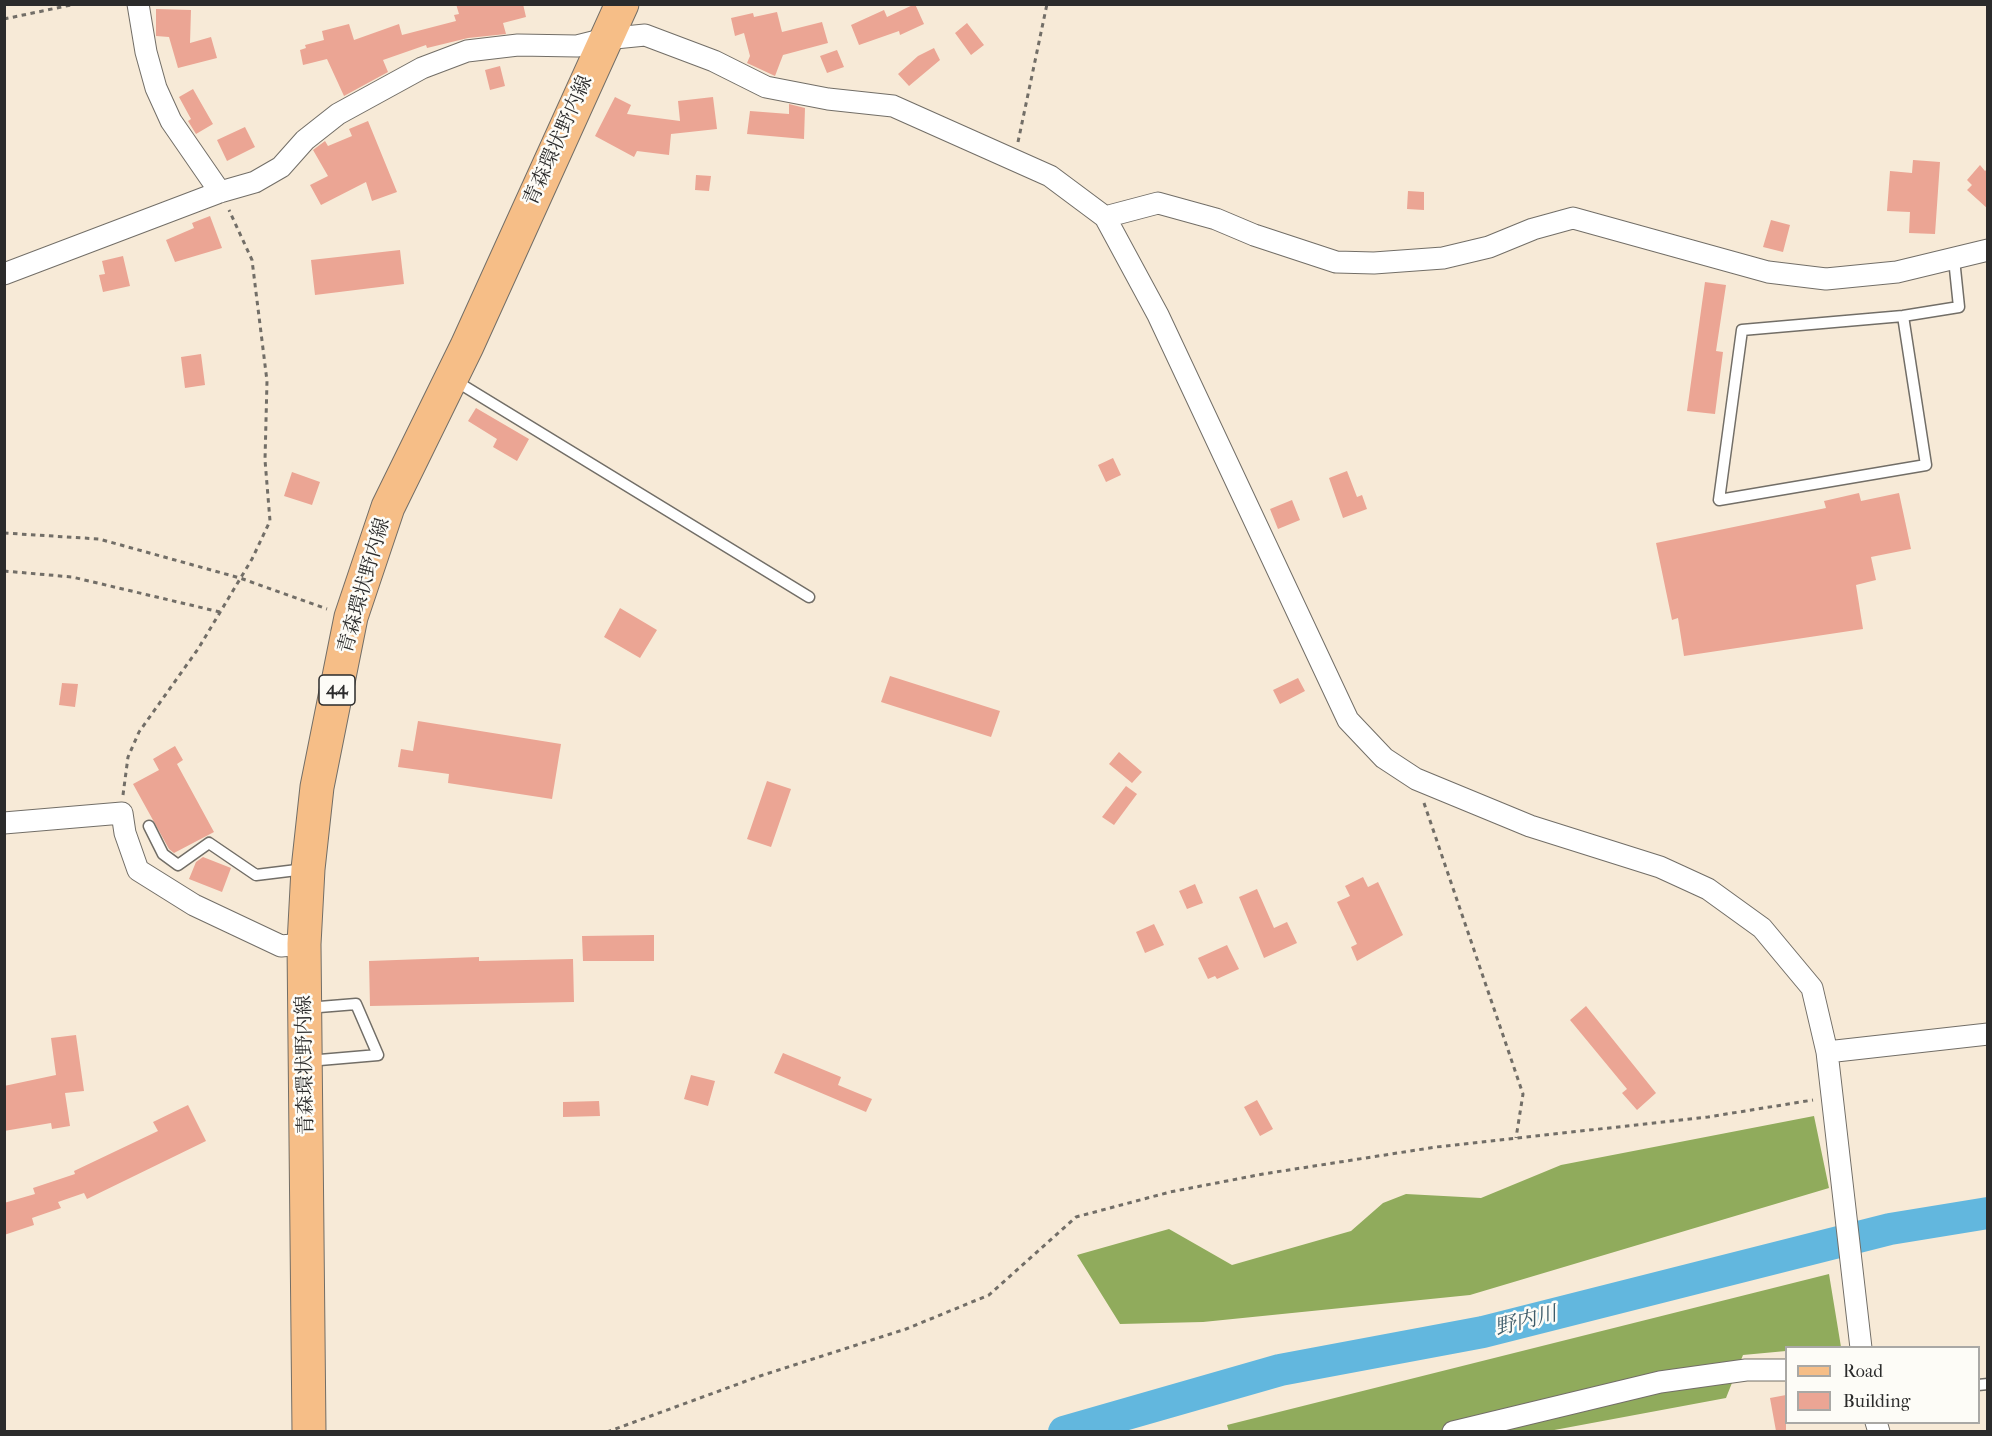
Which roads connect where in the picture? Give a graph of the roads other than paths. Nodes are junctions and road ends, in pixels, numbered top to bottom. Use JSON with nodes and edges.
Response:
{"nodes":[{"id":1,"x":138,"y":4,"type":"edge"},
{"id":2,"x":622,"y":4,"type":"edge"},
{"id":3,"x":605,"y":39,"type":"junction"},
{"id":4,"x":220,"y":192,"type":"junction"},
{"id":5,"x":1105,"y":217,"type":"junction"},
{"id":6,"x":1988,"y":250,"type":"edge"},
{"id":7,"x":1954,"y":258,"type":"junction"},
{"id":8,"x":4,"y":274,"type":"edge"},
{"id":9,"x":1903,"y":316,"type":"junction"},
{"id":10,"x":451,"y":378,"type":"junction"},
{"id":11,"x":809,"y":597,"type":"dead end"},
{"id":12,"x":4,"y":824,"type":"edge"},
{"id":13,"x":149,"y":826,"type":"dead end"},
{"id":14,"x":308,"y":868,"type":"junction"},
{"id":15,"x":304,"y":944,"type":"junction"},
{"id":16,"x":306,"y":1008,"type":"junction"},
{"id":17,"x":1988,"y":1034,"type":"edge"},
{"id":18,"x":1827,"y":1052,"type":"junction"},
{"id":19,"x":307,"y":1061,"type":"junction"},
{"id":20,"x":1861,"y":1342,"type":"edge"},
{"id":21,"x":1785,"y":1370,"type":"edge"},
{"id":22,"x":309,"y":1431,"type":"edge"},
{"id":23,"x":1453,"y":1431,"type":"edge"}],
"edges":[{"from":1,"to":4,"type":"street"},
{"from":2,"to":3,"type":"main road","name":"青森環状野内線","number":"44"},
{"from":3,"to":4,"type":"street"},
{"from":3,"to":5,"type":"street"},
{"from":3,"to":10,"type":"main road","name":"青森環状野内線","number":"44"},
{"from":4,"to":8,"type":"street"},
{"from":5,"to":7,"type":"street"},
{"from":5,"to":18,"type":"street"},
{"from":6,"to":7,"type":"street"},
{"from":7,"to":9,"type":"lane"},
{"from":9,"to":9,"type":"lane"},
{"from":10,"to":11,"type":"lane"},
{"from":10,"to":14,"type":"main road","name":"青森環状野内線","number":"44"},
{"from":12,"to":15,"type":"street"},
{"from":13,"to":14,"type":"lane"},
{"from":14,"to":15,"type":"main road","name":"青森環状野内線","number":"44"},
{"from":15,"to":16,"type":"main road","name":"青森環状野内線","number":"44"},
{"from":16,"to":19,"type":"main road","name":"青森環状野内線","number":"44"},
{"from":16,"to":19,"type":"lane"},
{"from":17,"to":18,"type":"street"},
{"from":18,"to":20,"type":"street"},
{"from":19,"to":22,"type":"main road","name":"青森環状野内線","number":"44"},
{"from":21,"to":23,"type":"street"}]}
